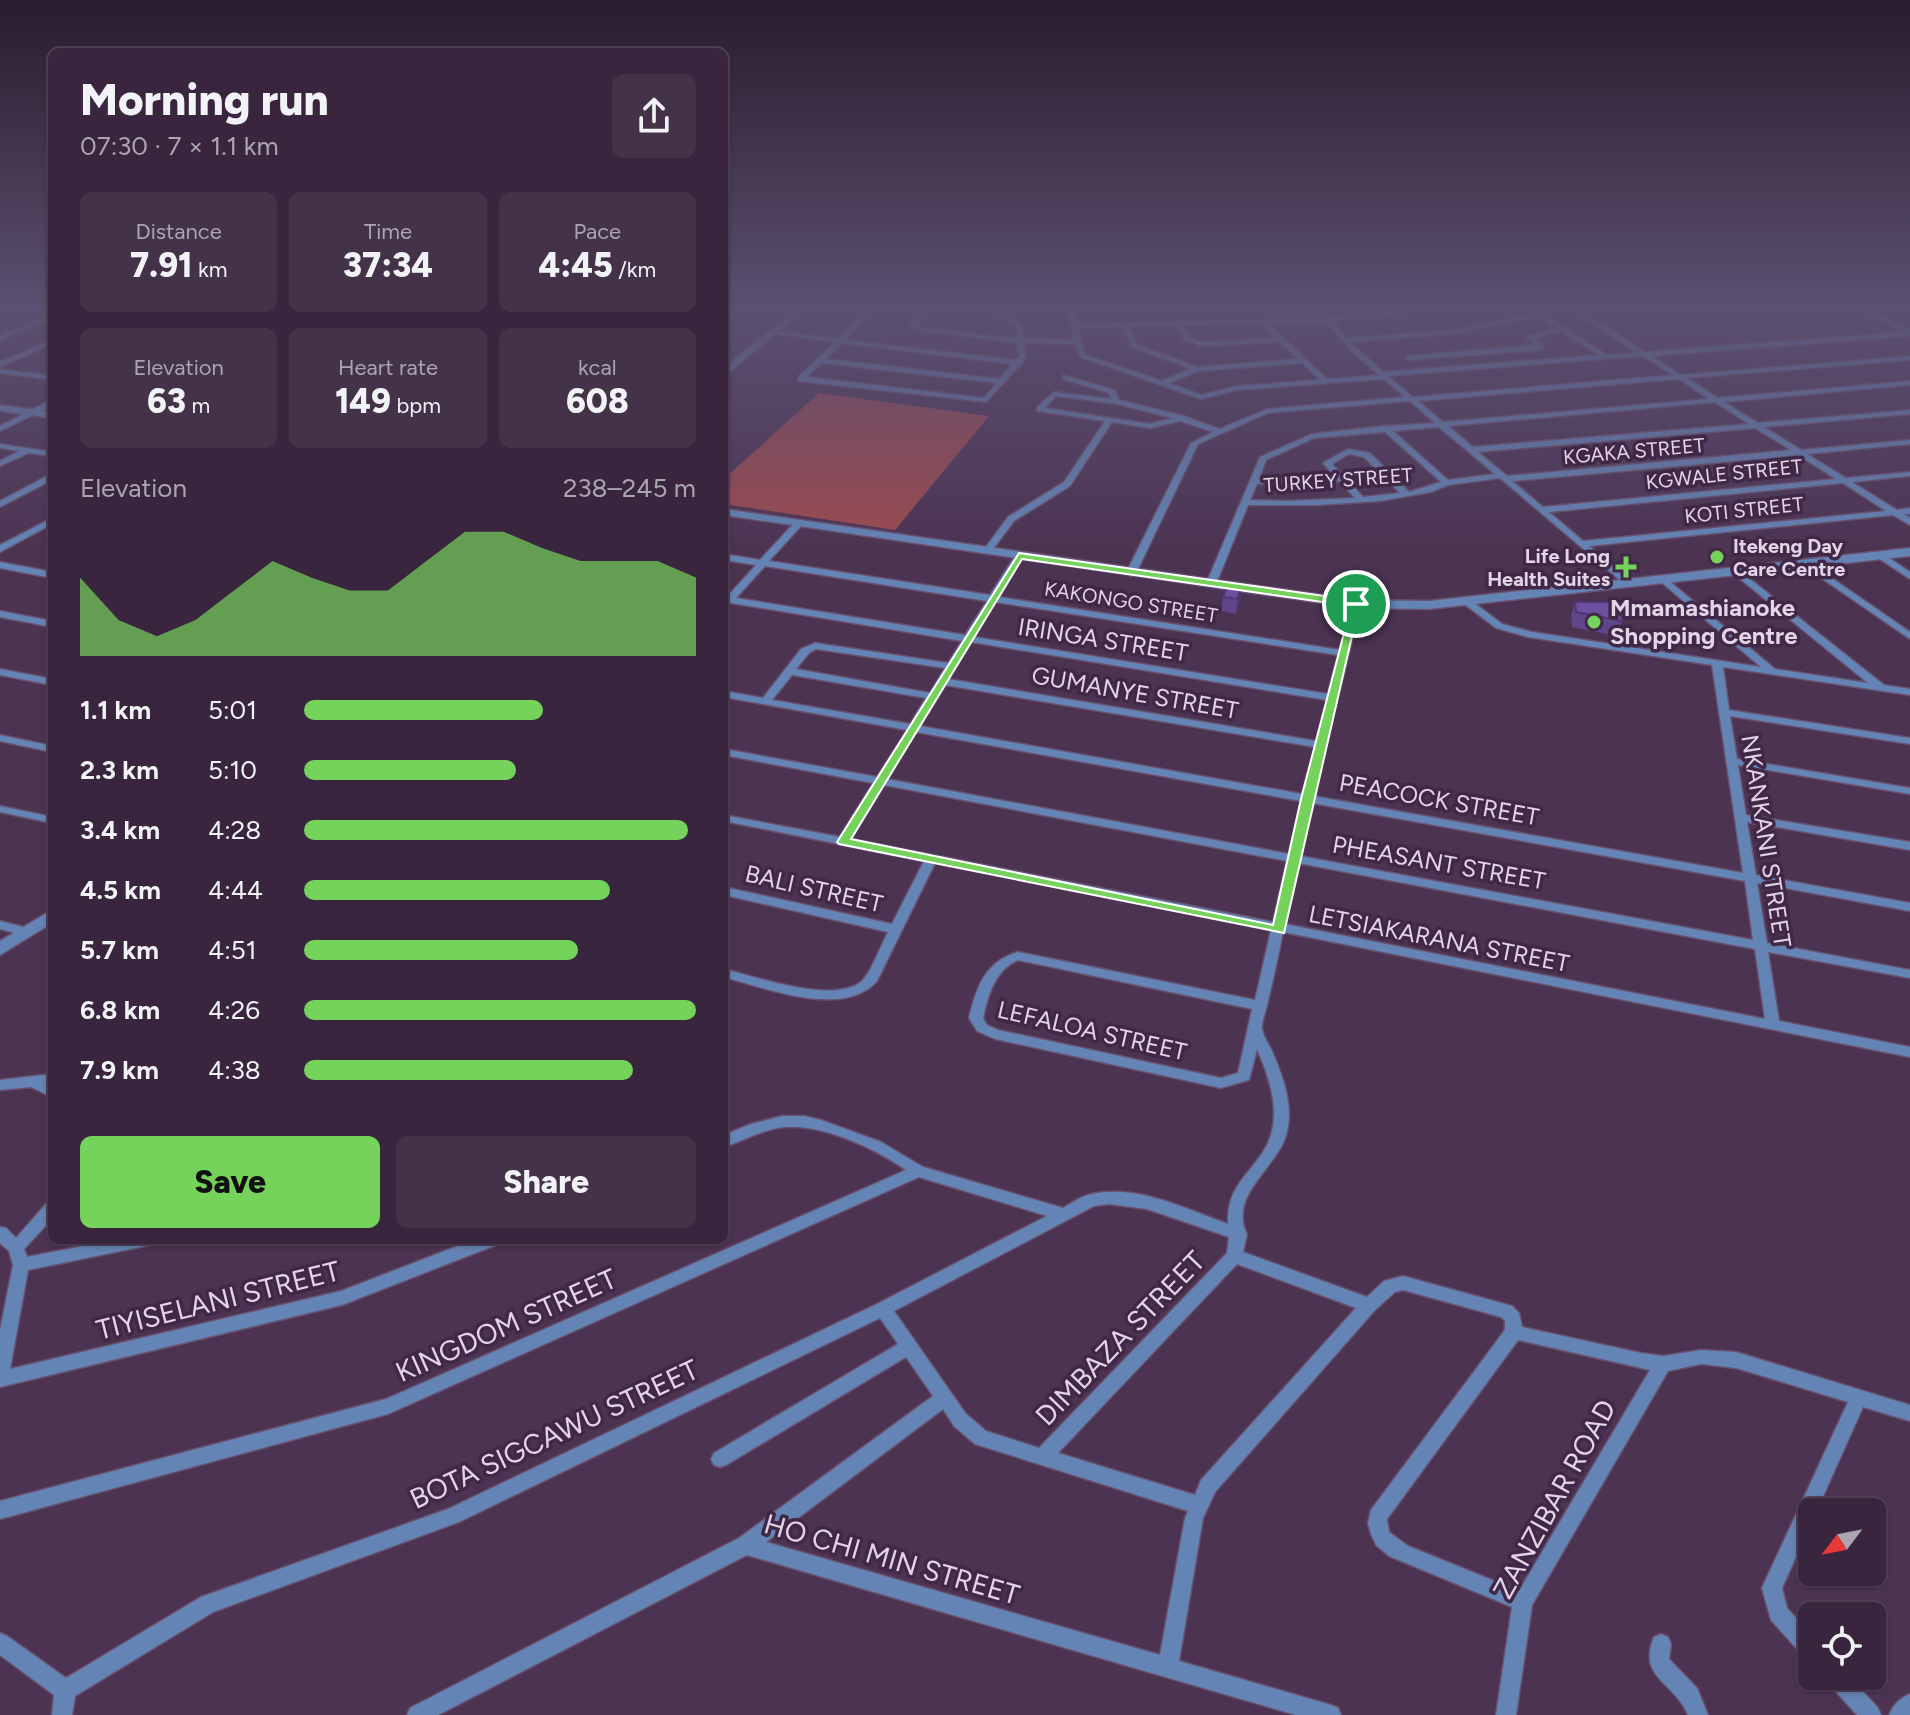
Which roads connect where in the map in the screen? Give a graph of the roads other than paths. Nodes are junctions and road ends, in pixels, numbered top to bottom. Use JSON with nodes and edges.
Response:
{"nodes":[{"id":1,"x":886,"y":390,"type":"edge"},
{"id":2,"x":996,"y":390,"type":"edge"},
{"id":3,"x":1106,"y":390,"type":"edge"},
{"id":4,"x":1180,"y":390,"type":"edge"},
{"id":5,"x":1229,"y":390,"type":"edge"},
{"id":6,"x":1400,"y":390,"type":"edge"},
{"id":7,"x":1507,"y":390,"type":"edge"},
{"id":8,"x":1701,"y":390,"type":"edge"},
{"id":9,"x":1830,"y":390,"type":"edge"},
{"id":10,"x":1409,"y":398,"type":"junction"},
{"id":11,"x":1716,"y":400,"type":"junction"},
{"id":12,"x":1116,"y":402,"type":"junction"},
{"id":13,"x":48,"y":405,"type":"edge"},
{"id":14,"x":0,"y":408,"type":"edge"},
{"id":15,"x":33,"y":412,"type":"junction"},
{"id":16,"x":1910,"y":412,"type":"edge"},
{"id":17,"x":48,"y":414,"type":"edge"},
{"id":18,"x":1181,"y":418,"type":"junction"},
{"id":19,"x":1110,"y":420,"type":"junction"},
{"id":20,"x":1439,"y":424,"type":"junction"},
{"id":21,"x":1756,"y":425,"type":"junction"},
{"id":22,"x":1385,"y":428,"type":"junction"},
{"id":23,"x":0,"y":429,"type":"edge"},
{"id":24,"x":1218,"y":431,"type":"junction"},
{"id":25,"x":1910,"y":442,"type":"edge"},
{"id":26,"x":0,"y":446,"type":"edge"},
{"id":27,"x":28,"y":450,"type":"junction"},
{"id":28,"x":1470,"y":450,"type":"junction"},
{"id":29,"x":1799,"y":452,"type":"junction"},
{"id":30,"x":48,"y":453,"type":"edge"},
{"id":31,"x":0,"y":464,"type":"edge"},
{"id":32,"x":1910,"y":474,"type":"edge"},
{"id":33,"x":1340,"y":478,"type":"junction"},
{"id":34,"x":1502,"y":478,"type":"junction"},
{"id":35,"x":48,"y":479,"type":"edge"},
{"id":36,"x":1845,"y":481,"type":"junction"},
{"id":37,"x":1253,"y":482,"type":"junction"},
{"id":38,"x":1446,"y":483,"type":"junction"},
{"id":39,"x":1406,"y":494,"type":"junction"},
{"id":40,"x":1359,"y":498,"type":"junction"},
{"id":41,"x":1244,"y":502,"type":"junction"},
{"id":42,"x":0,"y":504,"type":"edge"},
{"id":43,"x":1541,"y":510,"type":"junction"},
{"id":44,"x":1910,"y":511,"type":"edge"},
{"id":45,"x":1895,"y":512,"type":"junction"},
{"id":46,"x":728,"y":513,"type":"edge"},
{"id":47,"x":1910,"y":522,"type":"edge"},
{"id":48,"x":48,"y":523,"type":"edge"},
{"id":49,"x":799,"y":523,"type":"junction"},
{"id":50,"x":38,"y":528,"type":"junction"},
{"id":51,"x":48,"y":530,"type":"edge"},
{"id":52,"x":1582,"y":544,"type":"junction"},
{"id":53,"x":0,"y":549,"type":"edge"},
{"id":54,"x":987,"y":551,"type":"junction"},
{"id":55,"x":1910,"y":552,"type":"edge"},
{"id":56,"x":1880,"y":555,"type":"junction"},
{"id":57,"x":1019,"y":556,"type":"junction"},
{"id":58,"x":728,"y":558,"type":"edge"},
{"id":59,"x":764,"y":563,"type":"junction"},
{"id":60,"x":1807,"y":564,"type":"junction"},
{"id":61,"x":0,"y":565,"type":"edge"},
{"id":62,"x":1736,"y":571,"type":"junction"},
{"id":63,"x":1131,"y":573,"type":"junction"},
{"id":64,"x":48,"y":574,"type":"edge"},
{"id":65,"x":1910,"y":576,"type":"edge"},
{"id":66,"x":1663,"y":579,"type":"junction"},
{"id":67,"x":1627,"y":583,"type":"junction"},
{"id":68,"x":1211,"y":584,"type":"junction"},
{"id":69,"x":728,"y":599,"type":"edge"},
{"id":70,"x":993,"y":599,"type":"junction"},
{"id":71,"x":728,"y":601,"type":"edge"},
{"id":72,"x":1466,"y":601,"type":"junction"},
{"id":73,"x":1356,"y":604,"type":"junction"},
{"id":74,"x":0,"y":614,"type":"edge"},
{"id":75,"x":48,"y":623,"type":"edge"},
{"id":76,"x":1910,"y":636,"type":"edge"},
{"id":77,"x":968,"y":638,"type":"junction"},
{"id":78,"x":1343,"y":653,"type":"junction"},
{"id":79,"x":1717,"y":663,"type":"junction"},
{"id":80,"x":949,"y":666,"type":"junction"},
{"id":81,"x":788,"y":671,"type":"junction"},
{"id":82,"x":1772,"y":671,"type":"junction"},
{"id":83,"x":0,"y":672,"type":"edge"},
{"id":84,"x":48,"y":681,"type":"edge"},
{"id":85,"x":941,"y":681,"type":"junction"},
{"id":86,"x":1881,"y":687,"type":"junction"},
{"id":87,"x":1910,"y":692,"type":"edge"},
{"id":88,"x":728,"y":695,"type":"edge"},
{"id":89,"x":932,"y":696,"type":"junction"},
{"id":90,"x":1333,"y":698,"type":"junction"},
{"id":91,"x":766,"y":701,"type":"junction"},
{"id":92,"x":1724,"y":712,"type":"junction"},
{"id":93,"x":912,"y":729,"type":"junction"},
{"id":94,"x":0,"y":738,"type":"edge"},
{"id":95,"x":1910,"y":741,"type":"edge"},
{"id":96,"x":1322,"y":745,"type":"junction"},
{"id":97,"x":48,"y":748,"type":"edge"},
{"id":98,"x":728,"y":753,"type":"edge"},
{"id":99,"x":1732,"y":761,"type":"junction"},
{"id":100,"x":880,"y":780,"type":"junction"},
{"id":101,"x":1910,"y":791,"type":"edge"},
{"id":102,"x":1307,"y":799,"type":"junction"},
{"id":103,"x":0,"y":809,"type":"edge"},
{"id":104,"x":1740,"y":817,"type":"junction"},
{"id":105,"x":48,"y":819,"type":"edge"},
{"id":106,"x":728,"y":819,"type":"edge"},
{"id":107,"x":843,"y":842,"type":"junction"},
{"id":108,"x":1910,"y":846,"type":"edge"},
{"id":109,"x":1294,"y":859,"type":"junction"},
{"id":110,"x":931,"y":860,"type":"junction"},
{"id":111,"x":1748,"y":878,"type":"junction"},
{"id":112,"x":728,"y":892,"type":"edge"},
{"id":113,"x":1910,"y":907,"type":"edge"},
{"id":114,"x":48,"y":918,"type":"edge"},
{"id":115,"x":0,"y":925,"type":"edge"},
{"id":116,"x":894,"y":929,"type":"junction"},
{"id":117,"x":1279,"y":930,"type":"junction"},
{"id":118,"x":26,"y":932,"type":"junction"},
{"id":119,"x":1760,"y":945,"type":"junction"},
{"id":120,"x":0,"y":949,"type":"edge"},
{"id":121,"x":728,"y":974,"type":"edge"},
{"id":122,"x":1910,"y":974,"type":"edge"},
{"id":123,"x":1261,"y":1006,"type":"junction"},
{"id":124,"x":1773,"y":1026,"type":"junction"},
{"id":125,"x":1256,"y":1031,"type":"junction"},
{"id":126,"x":1910,"y":1052,"type":"edge"},
{"id":127,"x":48,"y":1079,"type":"edge"},
{"id":128,"x":32,"y":1081,"type":"junction"},
{"id":129,"x":0,"y":1085,"type":"edge"},
{"id":130,"x":48,"y":1090,"type":"edge"},
{"id":131,"x":728,"y":1136,"type":"edge"},
{"id":132,"x":918,"y":1171,"type":"junction"},
{"id":133,"x":48,"y":1212,"type":"edge"},
{"id":134,"x":1063,"y":1214,"type":"junction"},
{"id":135,"x":0,"y":1233,"type":"edge"},
{"id":136,"x":1239,"y":1234,"type":"junction"},
{"id":137,"x":125,"y":1244,"type":"edge"},
{"id":138,"x":480,"y":1244,"type":"edge"},
{"id":139,"x":16,"y":1248,"type":"junction"},
{"id":140,"x":1234,"y":1256,"type":"junction"},
{"id":141,"x":21,"y":1265,"type":"junction"},
{"id":142,"x":1369,"y":1305,"type":"junction"},
{"id":143,"x":883,"y":1309,"type":"junction"},
{"id":144,"x":1514,"y":1332,"type":"junction"},
{"id":145,"x":908,"y":1347,"type":"junction"},
{"id":146,"x":1663,"y":1364,"type":"junction"},
{"id":147,"x":0,"y":1376,"type":"edge"},
{"id":148,"x":1859,"y":1396,"type":"junction"},
{"id":149,"x":944,"y":1398,"type":"junction"},
{"id":150,"x":1910,"y":1413,"type":"edge"},
{"id":151,"x":1044,"y":1455,"type":"junction"},
{"id":152,"x":720,"y":1459,"type":"dead end"},
{"id":153,"x":1198,"y":1505,"type":"junction"},
{"id":154,"x":0,"y":1510,"type":"edge"},
{"id":155,"x":746,"y":1545,"type":"junction"},
{"id":156,"x":1523,"y":1602,"type":"junction"},
{"id":157,"x":1798,"y":1635,"type":"edge"},
{"id":158,"x":0,"y":1643,"type":"edge"},
{"id":159,"x":1661,"y":1644,"type":"dead end"},
{"id":160,"x":1168,"y":1667,"type":"junction"},
{"id":161,"x":65,"y":1690,"type":"junction"},
{"id":162,"x":1848,"y":1690,"type":"edge"},
{"id":163,"x":1910,"y":1704,"type":"edge"},
{"id":164,"x":62,"y":1715,"type":"edge"},
{"id":165,"x":419,"y":1715,"type":"edge"},
{"id":166,"x":1331,"y":1715,"type":"edge"},
{"id":167,"x":1506,"y":1715,"type":"edge"},
{"id":168,"x":1698,"y":1715,"type":"edge"},
{"id":169,"x":1871,"y":1715,"type":"edge"},
{"id":170,"x":1899,"y":1715,"type":"edge"}],
"edges":[{"from":1,"to":2,"type":"street"},
{"from":3,"to":12,"type":"street"},
{"from":4,"to":5,"type":"street"},
{"from":6,"to":10,"type":"street"},
{"from":7,"to":10,"type":"street"},
{"from":8,"to":11,"type":"street"},
{"from":9,"to":11,"type":"street"},
{"from":10,"to":20,"type":"street"},
{"from":10,"to":24,"type":"street"},
{"from":11,"to":20,"type":"street"},
{"from":11,"to":21,"type":"street"},
{"from":12,"to":18,"type":"street"},
{"from":12,"to":19,"type":"street"},
{"from":13,"to":15,"type":"street"},
{"from":14,"to":15,"type":"street"},
{"from":15,"to":17,"type":"street"},
{"from":15,"to":23,"type":"street"},
{"from":16,"to":21,"type":"street"},
{"from":18,"to":19,"type":"street"},
{"from":18,"to":24,"type":"street"},
{"from":19,"to":54,"type":"street"},
{"from":20,"to":22,"type":"street"},
{"from":20,"to":28,"type":"street"},
{"from":21,"to":28,"type":"street"},
{"from":21,"to":29,"type":"street"},
{"from":22,"to":37,"type":"street"},
{"from":22,"to":38,"type":"street","name":"TURKEY STREET"},
{"from":24,"to":63,"type":"street"},
{"from":25,"to":29,"type":"street","name":"KGAKA STREET"},
{"from":26,"to":27,"type":"street"},
{"from":27,"to":30,"type":"street"},
{"from":27,"to":31,"type":"street"},
{"from":28,"to":34,"type":"street"},
{"from":29,"to":34,"type":"street","name":"KGAKA STREET"},
{"from":29,"to":36,"type":"street"},
{"from":32,"to":36,"type":"street","name":"KGWALE STREET"},
{"from":33,"to":37,"type":"street"},
{"from":33,"to":39,"type":"street"},
{"from":33,"to":40,"type":"street"},
{"from":34,"to":38,"type":"street","name":"KGAKA STREET"},
{"from":34,"to":43,"type":"street"},
{"from":35,"to":42,"type":"street"},
{"from":36,"to":43,"type":"street","name":"KGWALE STREET"},
{"from":36,"to":45,"type":"street"},
{"from":37,"to":41,"type":"street"},
{"from":38,"to":39,"type":"street","name":"TURKEY STREET"},
{"from":39,"to":40,"type":"street","name":"TURKEY STREET"},
{"from":40,"to":41,"type":"street","name":"TURKEY STREET"},
{"from":41,"to":68,"type":"street"},
{"from":43,"to":52,"type":"street"},
{"from":44,"to":45,"type":"street","name":"KOTI STREET"},
{"from":45,"to":47,"type":"street"},
{"from":45,"to":52,"type":"street","name":"KOTI STREET"},
{"from":46,"to":49,"type":"street"},
{"from":48,"to":50,"type":"street"},
{"from":49,"to":54,"type":"street"},
{"from":49,"to":59,"type":"street"},
{"from":50,"to":51,"type":"street"},
{"from":50,"to":53,"type":"street"},
{"from":52,"to":67,"type":"street"},
{"from":54,"to":57,"type":"street"},
{"from":55,"to":56,"type":"street"},
{"from":56,"to":60,"type":"street"},
{"from":56,"to":65,"type":"street"},
{"from":57,"to":63,"type":"street"},
{"from":57,"to":70,"type":"street"},
{"from":58,"to":59,"type":"street","name":"KAKONGO STREET"},
{"from":59,"to":69,"type":"street"},
{"from":59,"to":70,"type":"street","name":"KAKONGO STREET"},
{"from":60,"to":62,"type":"street"},
{"from":60,"to":76,"type":"street"},
{"from":61,"to":64,"type":"street"},
{"from":62,"to":66,"type":"street"},
{"from":62,"to":86,"type":"street"},
{"from":63,"to":68,"type":"street"},
{"from":66,"to":67,"type":"street"},
{"from":66,"to":82,"type":"street"},
{"from":67,"to":72,"type":"street"},
{"from":68,"to":73,"type":"street"},
{"from":70,"to":77,"type":"street"},
{"from":70,"to":78,"type":"street","name":"KAKONGO STREET"},
{"from":71,"to":77,"type":"street","name":"IRINGA STREET"},
{"from":72,"to":73,"type":"street"},
{"from":72,"to":79,"type":"street"},
{"from":73,"to":78,"type":"street"},
{"from":74,"to":75,"type":"street"},
{"from":77,"to":80,"type":"street"},
{"from":77,"to":90,"type":"street","name":"IRINGA STREET"},
{"from":78,"to":90,"type":"street"},
{"from":79,"to":82,"type":"street"},
{"from":79,"to":92,"type":"street","name":"NKANKANI STREET"},
{"from":80,"to":81,"type":"street"},
{"from":80,"to":85,"type":"street"},
{"from":81,"to":89,"type":"street"},
{"from":81,"to":91,"type":"street"},
{"from":82,"to":86,"type":"street"},
{"from":83,"to":84,"type":"street"},
{"from":85,"to":89,"type":"street"},
{"from":85,"to":96,"type":"street","name":"GUMANYE STREET"},
{"from":86,"to":87,"type":"street"},
{"from":88,"to":91,"type":"street","name":"PEACOCK STREET"},
{"from":89,"to":93,"type":"street"},
{"from":90,"to":96,"type":"street"},
{"from":91,"to":93,"type":"street","name":"PEACOCK STREET"},
{"from":92,"to":95,"type":"street"},
{"from":92,"to":99,"type":"street","name":"NKANKANI STREET"},
{"from":93,"to":100,"type":"street"},
{"from":93,"to":102,"type":"street","name":"PEACOCK STREET"},
{"from":94,"to":97,"type":"street"},
{"from":96,"to":102,"type":"street"},
{"from":98,"to":100,"type":"street","name":"PHEASANT STREET"},
{"from":99,"to":101,"type":"street"},
{"from":99,"to":104,"type":"street","name":"NKANKANI STREET"},
{"from":100,"to":107,"type":"street"},
{"from":100,"to":109,"type":"street","name":"PHEASANT STREET"},
{"from":102,"to":109,"type":"street"},
{"from":102,"to":111,"type":"street","name":"PEACOCK STREET"},
{"from":103,"to":105,"type":"street"},
{"from":104,"to":108,"type":"street"},
{"from":104,"to":111,"type":"street","name":"NKANKANI STREET"},
{"from":106,"to":107,"type":"street","name":"LETSIAKARANA STREET"},
{"from":107,"to":110,"type":"street","name":"LETSIAKARANA STREET"},
{"from":109,"to":117,"type":"street"},
{"from":109,"to":119,"type":"street","name":"PHEASANT STREET"},
{"from":110,"to":116,"type":"street"},
{"from":110,"to":117,"type":"street","name":"LETSIAKARANA STREET"},
{"from":111,"to":113,"type":"street","name":"PEACOCK STREET"},
{"from":111,"to":119,"type":"street","name":"NKANKANI STREET"},
{"from":112,"to":116,"type":"street","name":"BALI STREET"},
{"from":114,"to":118,"type":"street"},
{"from":115,"to":118,"type":"street"},
{"from":116,"to":121,"type":"street"},
{"from":117,"to":123,"type":"street"},
{"from":117,"to":124,"type":"street","name":"LETSIAKARANA STREET"},
{"from":118,"to":120,"type":"street"},
{"from":119,"to":122,"type":"street","name":"PHEASANT STREET"},
{"from":119,"to":124,"type":"street","name":"NKANKANI STREET"},
{"from":123,"to":125,"type":"street"},
{"from":123,"to":125,"type":"street","name":"LEFALOA STREET"},
{"from":124,"to":126,"type":"street","name":"LETSIAKARANA STREET"},
{"from":125,"to":136,"type":"street"},
{"from":127,"to":128,"type":"street"},
{"from":128,"to":129,"type":"street"},
{"from":128,"to":130,"type":"street"},
{"from":131,"to":132,"type":"street"},
{"from":132,"to":134,"type":"street"},
{"from":132,"to":154,"type":"street","name":"KINGDOM STREET"},
{"from":133,"to":139,"type":"street"},
{"from":134,"to":136,"type":"street","name":"BOTA SIGCAWU STREET"},
{"from":134,"to":143,"type":"street","name":"BOTA SIGCAWU STREET"},
{"from":135,"to":139,"type":"street"},
{"from":136,"to":140,"type":"street"},
{"from":137,"to":141,"type":"street"},
{"from":138,"to":147,"type":"street","name":"TIYISELANI STREET"},
{"from":139,"to":141,"type":"street"},
{"from":140,"to":142,"type":"street","name":"DIMBAZA STREET"},
{"from":140,"to":151,"type":"street","name":"DIMBAZA STREET"},
{"from":141,"to":147,"type":"street"},
{"from":142,"to":144,"type":"street"},
{"from":142,"to":153,"type":"street"},
{"from":143,"to":145,"type":"street"},
{"from":143,"to":161,"type":"street","name":"BOTA SIGCAWU STREET"},
{"from":144,"to":146,"type":"street"},
{"from":144,"to":156,"type":"street"},
{"from":145,"to":149,"type":"street"},
{"from":145,"to":152,"type":"street"},
{"from":146,"to":148,"type":"street"},
{"from":146,"to":156,"type":"street","name":"ZANZIBAR ROAD"},
{"from":148,"to":150,"type":"street"},
{"from":148,"to":157,"type":"street"},
{"from":149,"to":151,"type":"street"},
{"from":149,"to":155,"type":"street"},
{"from":151,"to":153,"type":"street"},
{"from":153,"to":160,"type":"street"},
{"from":155,"to":160,"type":"street","name":"HO CHI MIN STREET"},
{"from":155,"to":165,"type":"street","name":"HO CHI MIN STREET"},
{"from":156,"to":167,"type":"street","name":"ZANZIBAR ROAD"},
{"from":158,"to":161,"type":"street"},
{"from":159,"to":168,"type":"street"},
{"from":160,"to":166,"type":"street","name":"HO CHI MIN STREET"},
{"from":161,"to":164,"type":"street"},
{"from":162,"to":169,"type":"street"},
{"from":163,"to":170,"type":"street"}]}
